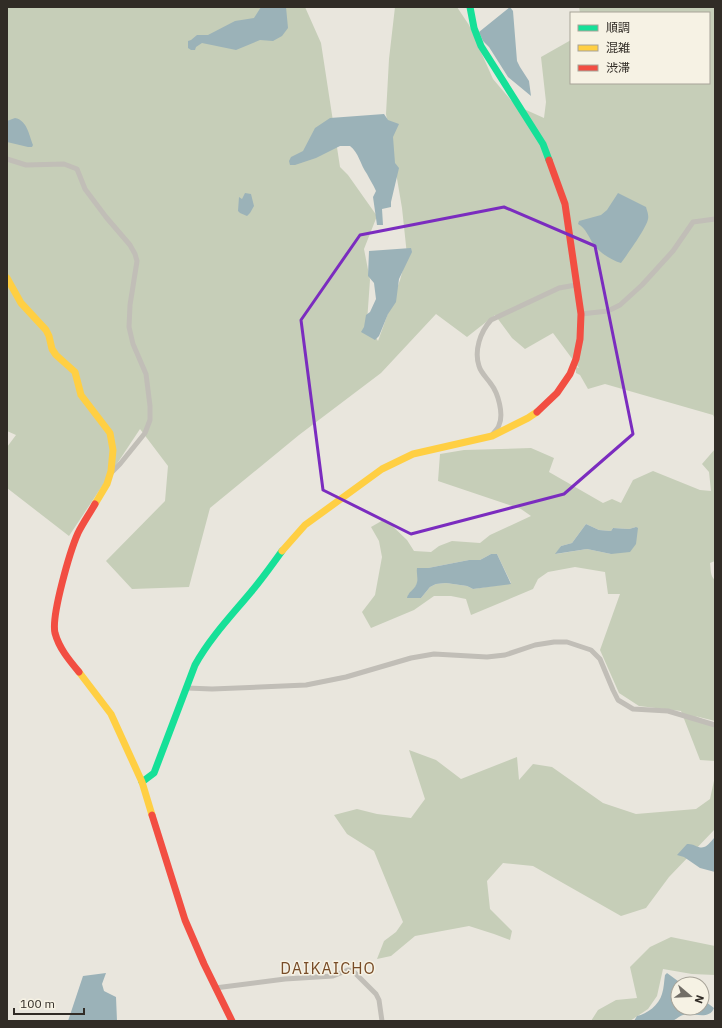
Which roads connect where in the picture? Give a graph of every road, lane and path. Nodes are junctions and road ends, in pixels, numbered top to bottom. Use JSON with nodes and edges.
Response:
{"nodes":[{"id":1,"x":470,"y":7,"type":"edge"},
{"id":2,"x":7,"y":159,"type":"edge"},
{"id":3,"x":715,"y":219,"type":"edge"},
{"id":4,"x":7,"y":278,"type":"edge"},
{"id":5,"x":576,"y":285,"type":"junction"},
{"id":6,"x":581,"y":314,"type":"junction"},
{"id":7,"x":492,"y":436,"type":"junction"},
{"id":8,"x":110,"y":474,"type":"junction"},
{"id":9,"x":188,"y":688,"type":"junction"},
{"id":10,"x":715,"y":725,"type":"edge"},
{"id":11,"x":142,"y":782,"type":"junction"},
{"id":12,"x":215,"y":988,"type":"junction"},
{"id":13,"x":232,"y":1021,"type":"edge"},
{"id":14,"x":380,"y":1021,"type":"edge"}],
"edges":[{"from":1,"to":5,"type":"street"},
{"from":2,"to":8,"type":"street"},
{"from":3,"to":6,"type":"street"},
{"from":4,"to":8,"type":"street"},
{"from":5,"to":6,"type":"street"},
{"from":5,"to":7,"type":"street"},
{"from":6,"to":7,"type":"street"},
{"from":7,"to":9,"type":"street"},
{"from":8,"to":11,"type":"street"},
{"from":9,"to":10,"type":"street"},
{"from":9,"to":11,"type":"street"},
{"from":11,"to":12,"type":"street"},
{"from":12,"to":13,"type":"street"},
{"from":12,"to":14,"type":"street"}]}
